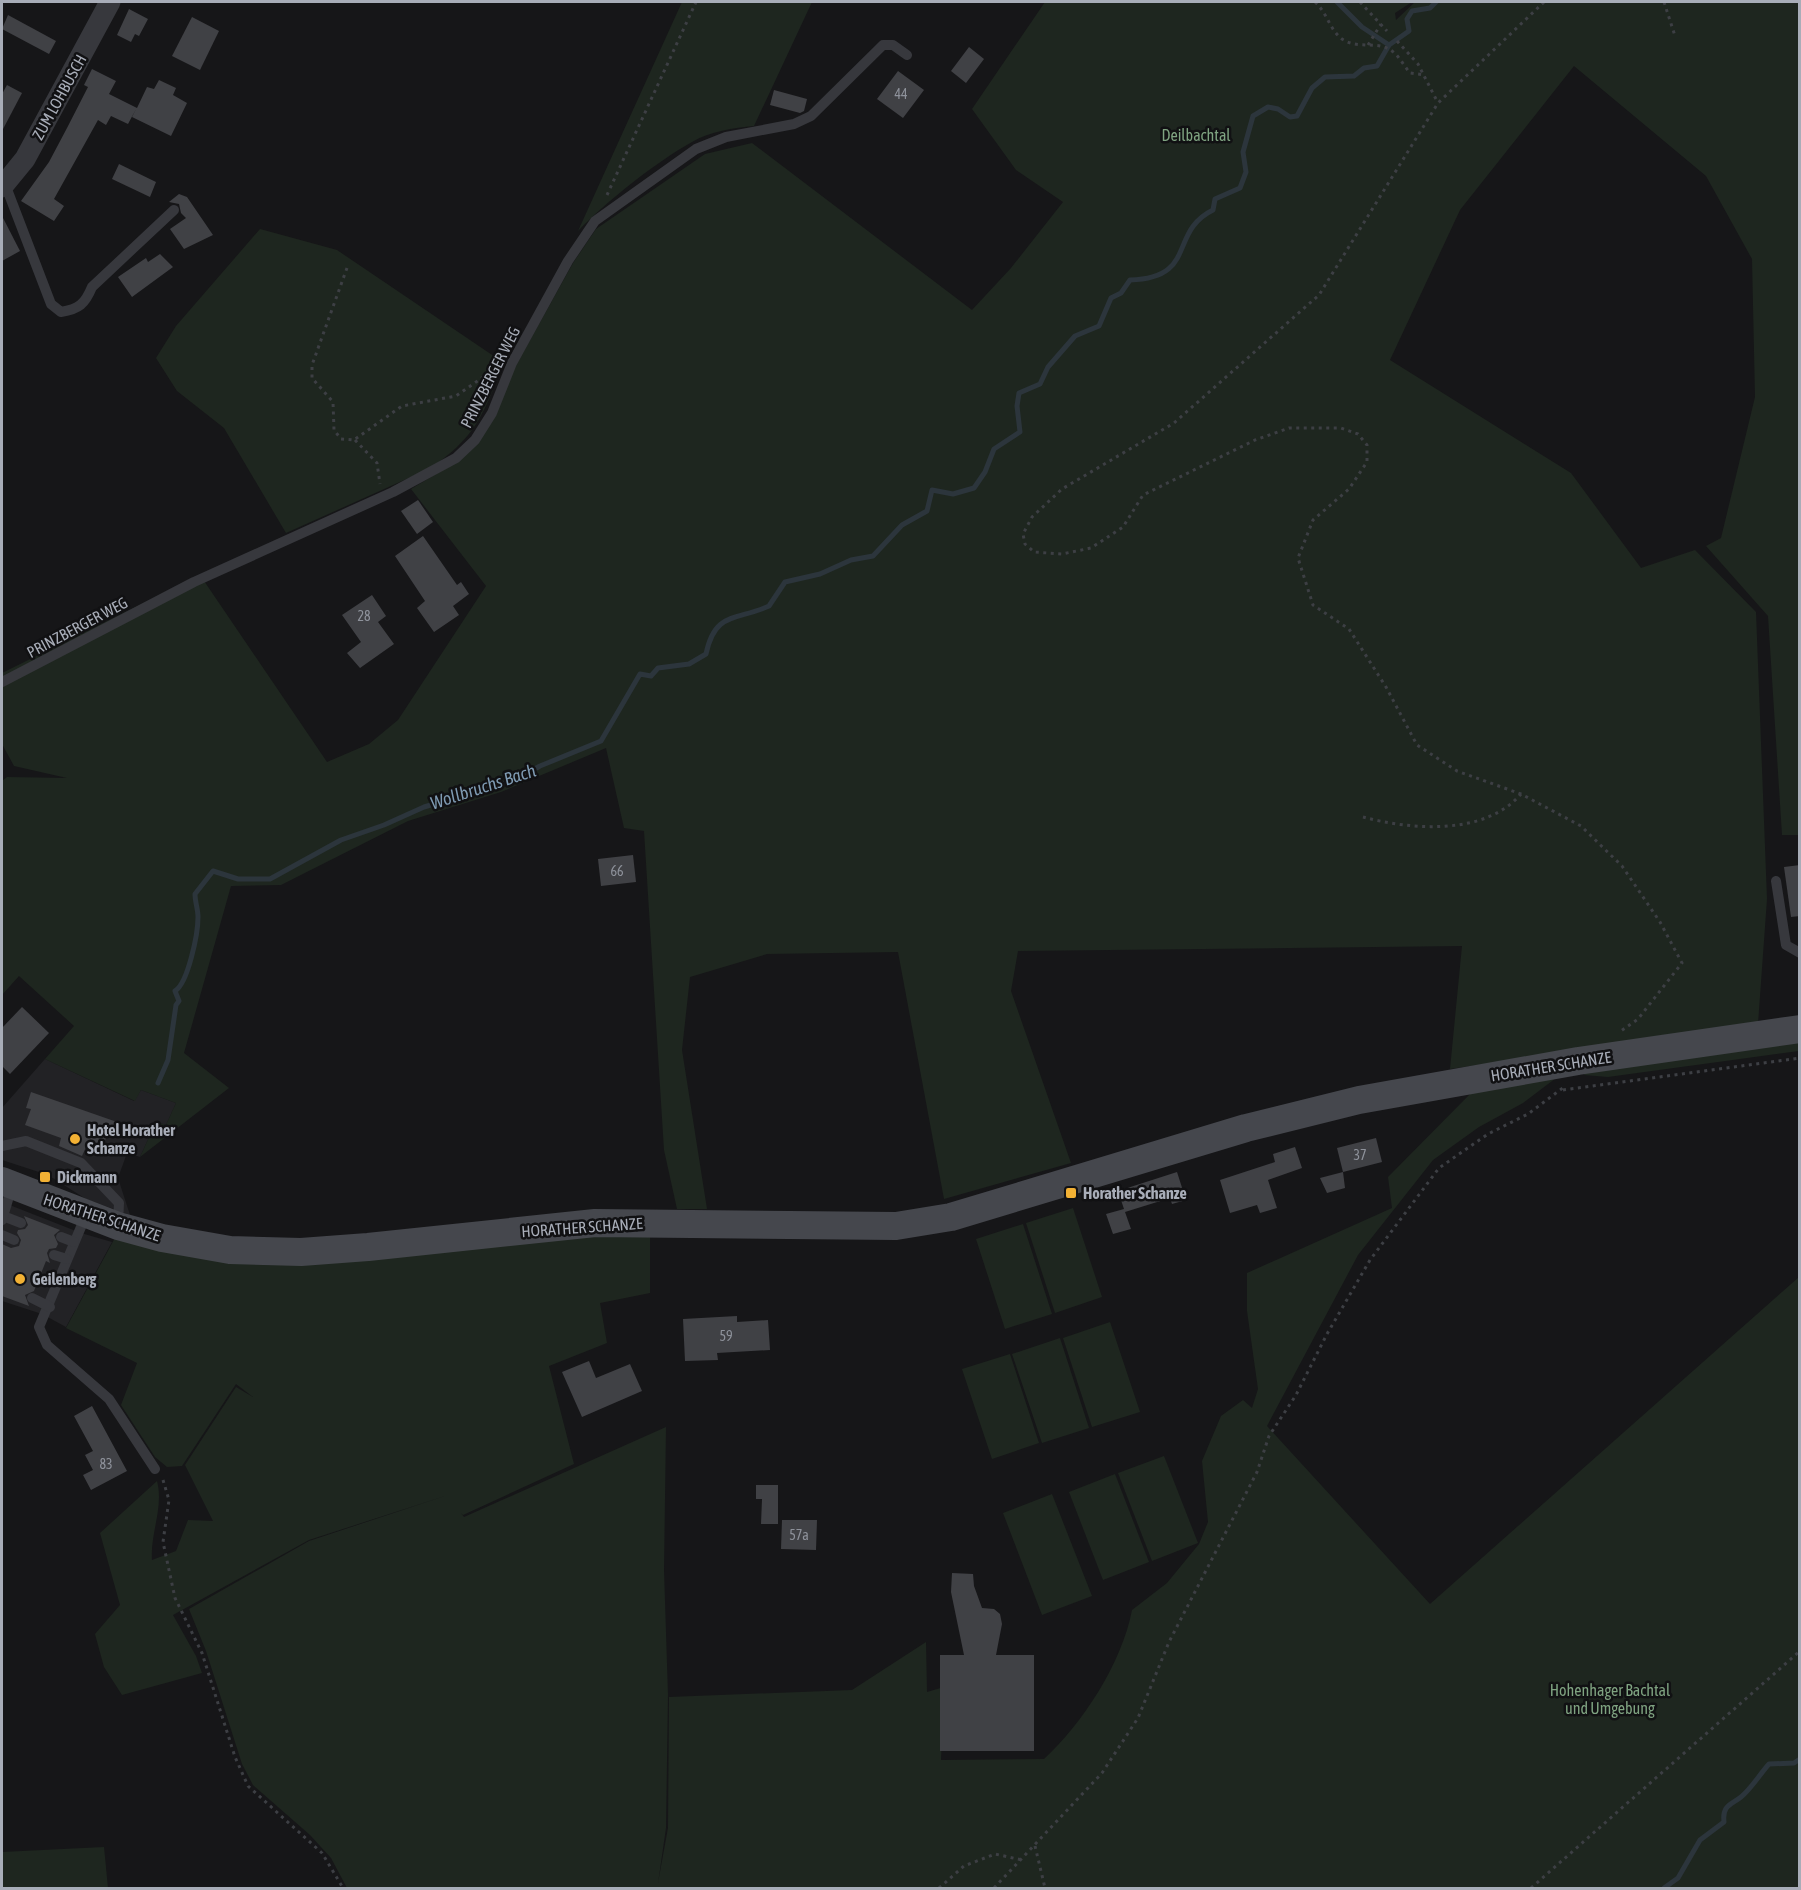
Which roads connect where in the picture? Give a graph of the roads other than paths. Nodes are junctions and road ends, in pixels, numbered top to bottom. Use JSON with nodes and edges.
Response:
{"nodes":[{"id":1,"x":110,"y":2,"type":"edge"},
{"id":2,"x":907,"y":55,"type":"dead end"},
{"id":3,"x":3,"y":185,"type":"edge"},
{"id":4,"x":174,"y":210,"type":"dead end"},
{"id":5,"x":2,"y":682,"type":"edge"},
{"id":6,"x":1776,"y":881,"type":"dead end"},
{"id":7,"x":1800,"y":953,"type":"edge"},
{"id":8,"x":1800,"y":1029,"type":"edge"},
{"id":9,"x":2,"y":1146,"type":"edge"},
{"id":10,"x":7,"y":1184,"type":"edge"},
{"id":11,"x":86,"y":1215,"type":"junction"},
{"id":12,"x":2,"y":1218,"type":"edge"},
{"id":13,"x":21,"y":1223,"type":"dead end"},
{"id":14,"x":118,"y":1226,"type":"junction"},
{"id":15,"x":2,"y":1235,"type":"edge"},
{"id":16,"x":60,"y":1237,"type":"dead end"},
{"id":17,"x":14,"y":1240,"type":"dead end"},
{"id":18,"x":74,"y":1242,"type":"junction"},
{"id":19,"x":54,"y":1255,"type":"dead end"},
{"id":20,"x":67,"y":1259,"type":"junction"},
{"id":21,"x":32,"y":1298,"type":"dead end"},
{"id":22,"x":50,"y":1307,"type":"junction"},
{"id":23,"x":154,"y":1469,"type":"road end"}],
"edges":[{"from":1,"to":3,"type":"street","name":"ZUM LOHBUSCH"},
{"from":2,"to":5,"type":"lane","name":"PRINZBERGER WEG"},
{"from":3,"to":4,"type":"lane"},
{"from":6,"to":7,"type":"lane"},
{"from":8,"to":14,"type":"main road","name":"HORATHER SCHANZE"},
{"from":9,"to":14,"type":"lane"},
{"from":10,"to":11,"type":"main road","name":"HORATHER SCHANZE"},
{"from":10,"to":12,"type":"lane"},
{"from":11,"to":14,"type":"main road","name":"HORATHER SCHANZE"},
{"from":11,"to":18,"type":"lane"},
{"from":12,"to":13,"type":"lane"},
{"from":15,"to":17,"type":"lane"},
{"from":16,"to":18,"type":"lane"},
{"from":18,"to":20,"type":"lane"},
{"from":19,"to":20,"type":"lane"},
{"from":20,"to":22,"type":"lane"},
{"from":21,"to":22,"type":"lane"},
{"from":22,"to":23,"type":"lane"}]}
